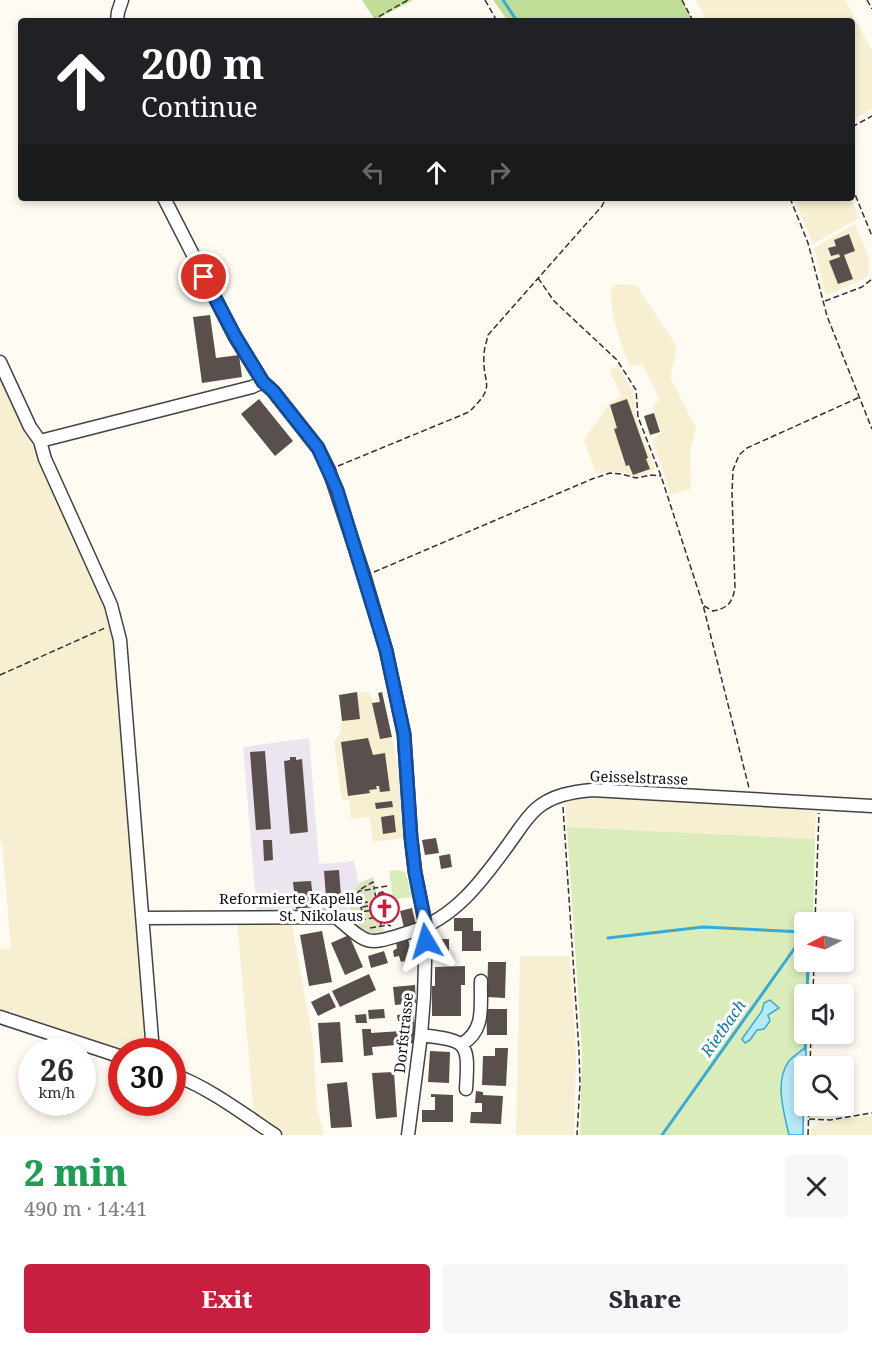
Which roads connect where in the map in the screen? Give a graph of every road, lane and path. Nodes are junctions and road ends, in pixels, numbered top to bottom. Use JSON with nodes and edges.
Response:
{"nodes":[{"id":1,"x":122,"y":0,"type":"edge"},
{"id":2,"x":408,"y":0,"type":"edge"},
{"id":3,"x":485,"y":0,"type":"edge"},
{"id":4,"x":682,"y":0,"type":"edge"},
{"id":5,"x":867,"y":0,"type":"edge"},
{"id":6,"x":872,"y":9,"type":"edge"},
{"id":7,"x":117,"y":18,"type":"edge"},
{"id":8,"x":376,"y":18,"type":"edge"},
{"id":9,"x":495,"y":18,"type":"edge"},
{"id":10,"x":691,"y":18,"type":"edge"},
{"id":11,"x":872,"y":116,"type":"edge"},
{"id":12,"x":855,"y":125,"type":"edge"},
{"id":13,"x":855,"y":194,"type":"edge"},
{"id":14,"x":166,"y":201,"type":"edge"},
{"id":15,"x":604,"y":201,"type":"edge"},
{"id":16,"x":790,"y":201,"type":"edge"},
{"id":17,"x":872,"y":236,"type":"edge"},
{"id":18,"x":538,"y":278,"type":"junction"},
{"id":19,"x":872,"y":279,"type":"edge"},
{"id":20,"x":824,"y":301,"type":"junction"},
{"id":21,"x":0,"y":362,"type":"edge"},
{"id":22,"x":263,"y":382,"type":"junction"},
{"id":23,"x":860,"y":397,"type":"junction"},
{"id":24,"x":872,"y":429,"type":"edge"},
{"id":25,"x":40,"y":441,"type":"junction"},
{"id":26,"x":329,"y":470,"type":"junction"},
{"id":27,"x":661,"y":476,"type":"junction"},
{"id":28,"x":364,"y":575,"type":"junction"},
{"id":29,"x":703,"y":605,"type":"junction"},
{"id":30,"x":117,"y":623,"type":"junction"},
{"id":31,"x":0,"y":675,"type":"edge"},
{"id":32,"x":562,"y":795,"type":"junction"},
{"id":33,"x":751,"y":798,"type":"junction"},
{"id":34,"x":820,"y":803,"type":"junction"},
{"id":35,"x":872,"y":806,"type":"edge"},
{"id":36,"x":388,"y":886,"type":"dead end"},
{"id":37,"x":374,"y":888,"type":"junction"},
{"id":38,"x":359,"y":891,"type":"junction"},
{"id":39,"x":376,"y":900,"type":"junction"},
{"id":40,"x":361,"y":903,"type":"junction"},
{"id":41,"x":377,"y":904,"type":"junction"},
{"id":42,"x":395,"y":906,"type":"dead end"},
{"id":43,"x":362,"y":908,"type":"junction"},
{"id":44,"x":378,"y":909,"type":"junction"},
{"id":45,"x":362,"y":912,"type":"junction"},
{"id":46,"x":815,"y":912,"type":"edge"},
{"id":47,"x":380,"y":917,"type":"junction"},
{"id":48,"x":143,"y":918,"type":"junction"},
{"id":49,"x":359,"y":921,"type":"junction"},
{"id":50,"x":381,"y":926,"type":"junction"},
{"id":51,"x":426,"y":927,"type":"junction"},
{"id":52,"x":481,"y":981,"type":"dead end"},
{"id":53,"x":0,"y":1017,"type":"edge"},
{"id":54,"x":421,"y":1035,"type":"junction"},
{"id":55,"x":152,"y":1038,"type":"edge"},
{"id":56,"x":462,"y":1044,"type":"junction"},
{"id":57,"x":108,"y":1052,"type":"edge"},
{"id":58,"x":186,"y":1079,"type":"edge"},
{"id":59,"x":466,"y":1089,"type":"dead end"},
{"id":60,"x":872,"y":1113,"type":"edge"},
{"id":61,"x":809,"y":1119,"type":"joint"},
{"id":62,"x":274,"y":1135,"type":"edge"},
{"id":63,"x":408,"y":1135,"type":"edge"},
{"id":64,"x":577,"y":1135,"type":"edge"},
{"id":65,"x":808,"y":1135,"type":"edge"}],
"edges":[{"from":1,"to":7,"type":"street"},
{"from":2,"to":8,"type":"path"},
{"from":3,"to":9,"type":"path"},
{"from":4,"to":10,"type":"path"},
{"from":5,"to":6,"type":"path"},
{"from":11,"to":12,"type":"path"},
{"from":13,"to":17,"type":"path"},
{"from":14,"to":22,"type":"street","name":"Dorfstrasse"},
{"from":15,"to":18,"type":"path"},
{"from":16,"to":20,"type":"path"},
{"from":18,"to":26,"type":"path"},
{"from":18,"to":27,"type":"path"},
{"from":19,"to":20,"type":"path"},
{"from":20,"to":23,"type":"path"},
{"from":21,"to":25,"type":"street"},
{"from":22,"to":25,"type":"street"},
{"from":22,"to":26,"type":"street","name":"Dorfstrasse"},
{"from":23,"to":24,"type":"path"},
{"from":23,"to":29,"type":"path"},
{"from":25,"to":30,"type":"street"},
{"from":26,"to":28,"type":"street","name":"Dorfstrasse"},
{"from":27,"to":28,"type":"path"},
{"from":27,"to":29,"type":"path"},
{"from":28,"to":51,"type":"street","name":"Dorfstrasse"},
{"from":29,"to":33,"type":"path"},
{"from":30,"to":31,"type":"path"},
{"from":30,"to":48,"type":"street"},
{"from":32,"to":33,"type":"street","name":"Geisselstrasse"},
{"from":32,"to":51,"type":"street","name":"Geisselstrasse"},
{"from":32,"to":64,"type":"path"},
{"from":33,"to":34,"type":"street","name":"Geisselstrasse"},
{"from":34,"to":35,"type":"street","name":"Geisselstrasse"},
{"from":34,"to":46,"type":"path"},
{"from":36,"to":37,"type":"path"},
{"from":37,"to":38,"type":"path"},
{"from":37,"to":38,"type":"path"},
{"from":37,"to":39,"type":"path"},
{"from":38,"to":40,"type":"path"},
{"from":39,"to":40,"type":"path"},
{"from":39,"to":41,"type":"path"},
{"from":40,"to":43,"type":"path"},
{"from":41,"to":43,"type":"path"},
{"from":41,"to":44,"type":"path"},
{"from":42,"to":50,"type":"path"},
{"from":43,"to":45,"type":"path"},
{"from":44,"to":45,"type":"path"},
{"from":44,"to":47,"type":"path"},
{"from":45,"to":49,"type":"path"},
{"from":47,"to":49,"type":"path"},
{"from":47,"to":50,"type":"path"},
{"from":48,"to":51,"type":"street","name":"Geisselstrasse"},
{"from":48,"to":55,"type":"street"},
{"from":49,"to":50,"type":"path"},
{"from":51,"to":54,"type":"street","name":"Dorfstrasse"},
{"from":52,"to":56,"type":"street"},
{"from":53,"to":57,"type":"street"},
{"from":54,"to":56,"type":"street"},
{"from":54,"to":63,"type":"street","name":"Dorfstrasse"},
{"from":56,"to":59,"type":"street"},
{"from":58,"to":62,"type":"street"},
{"from":60,"to":61,"type":"path"},
{"from":61,"to":65,"type":"path"}]}
